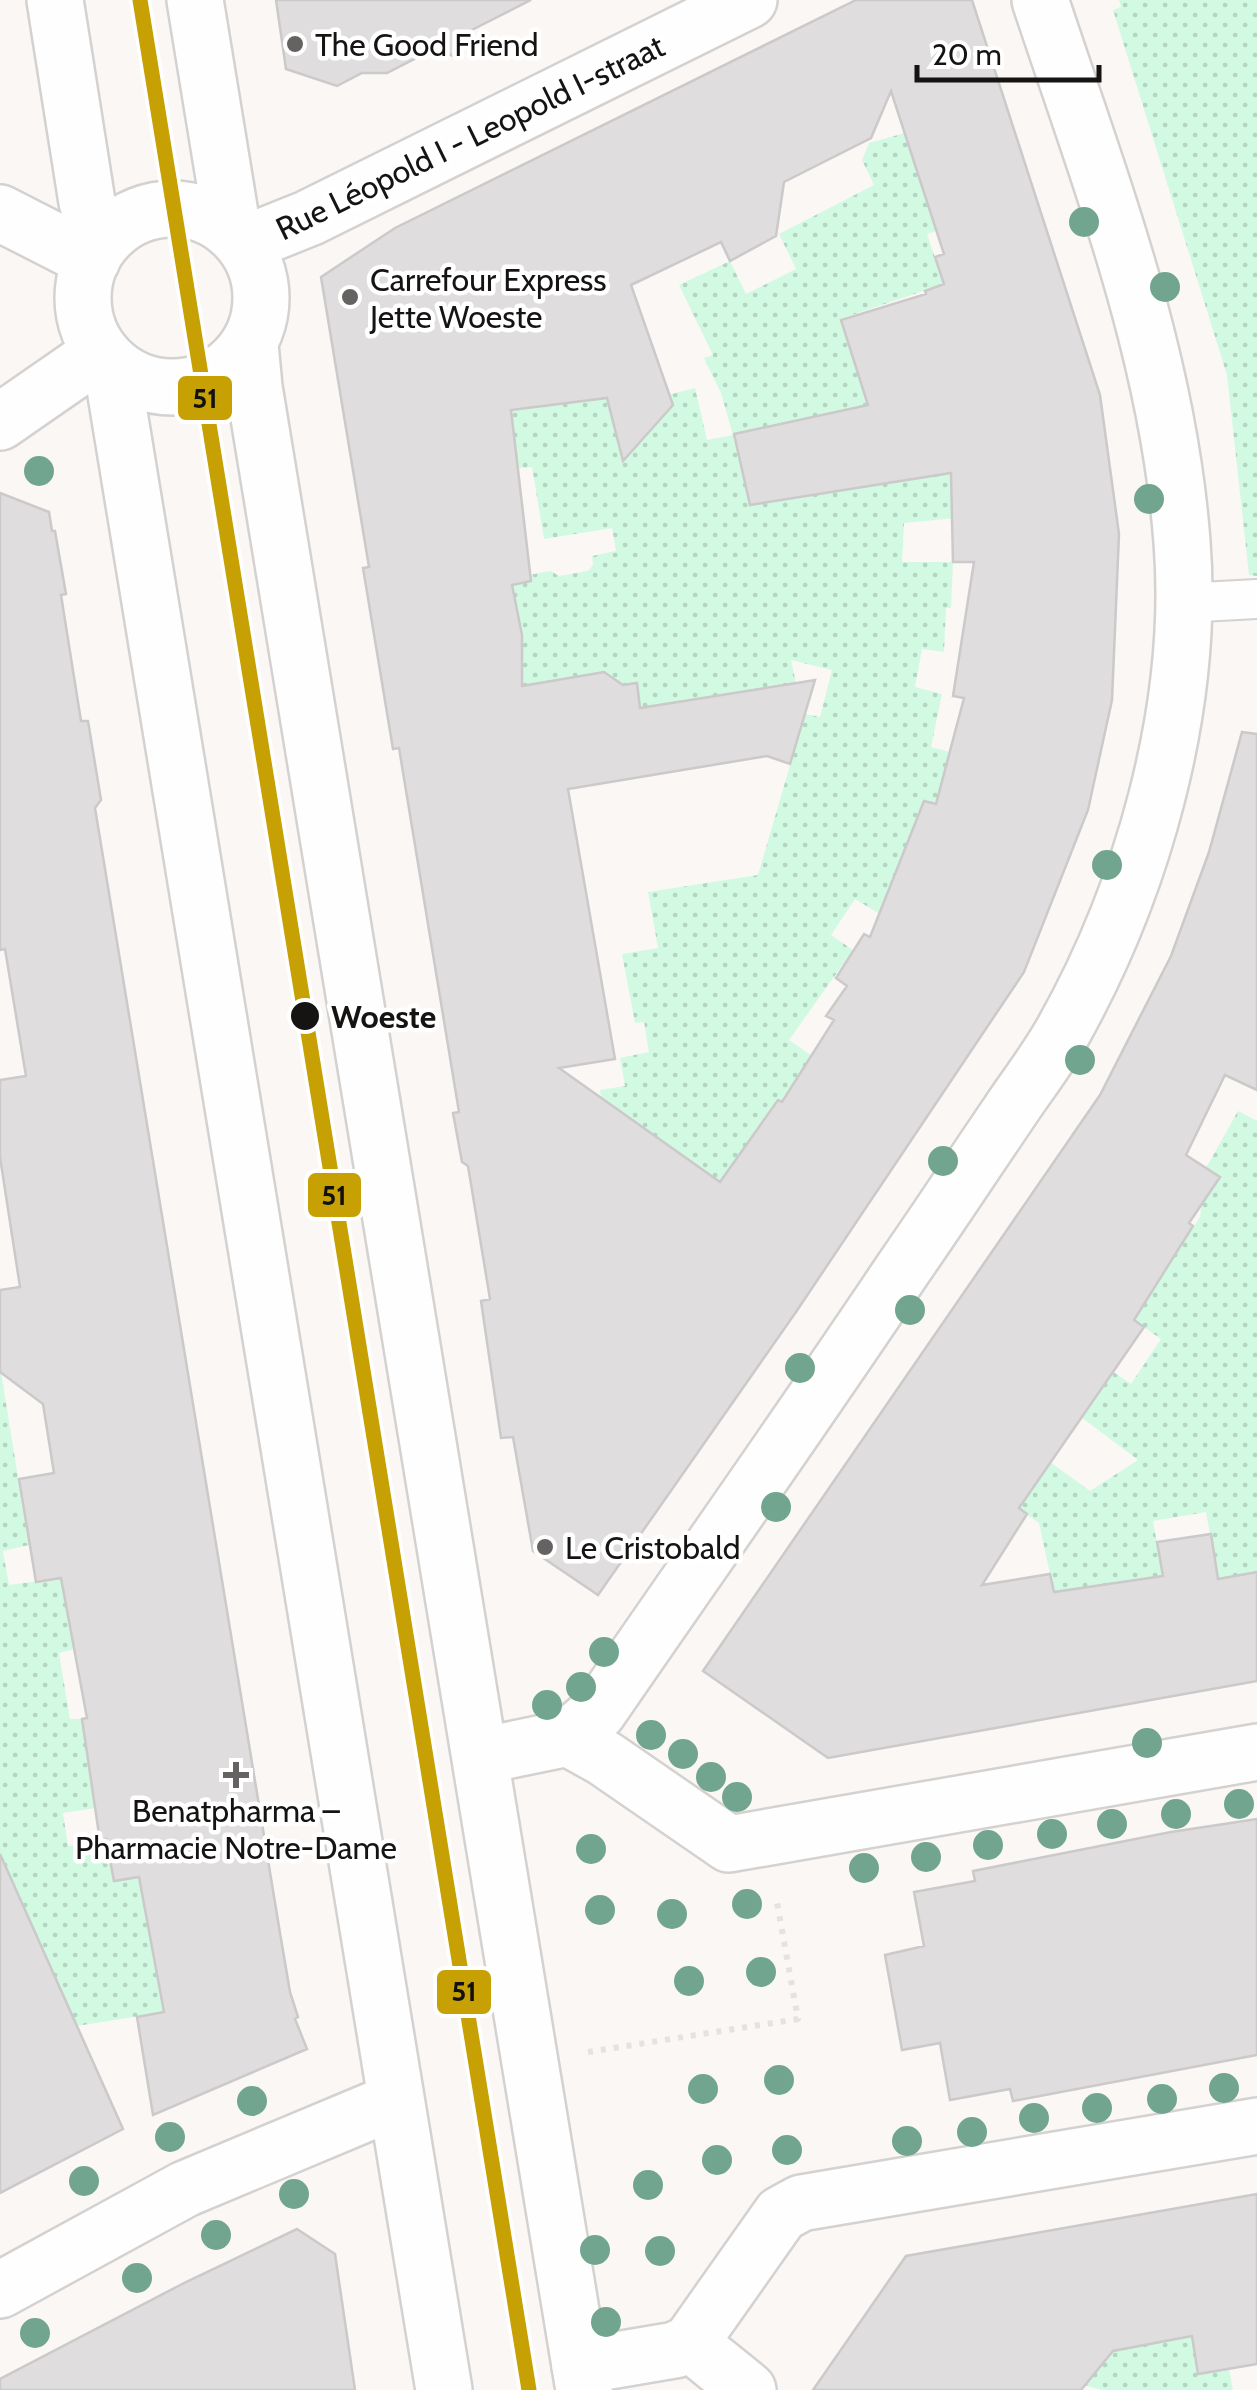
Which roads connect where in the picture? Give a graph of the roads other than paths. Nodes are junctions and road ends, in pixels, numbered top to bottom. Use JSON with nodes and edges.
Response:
{"nodes":[{"id":1,"x":56,"y":0,"type":"edge"},
{"id":2,"x":195,"y":0,"type":"edge"},
{"id":3,"x":749,"y":0,"type":"edge"},
{"id":4,"x":1040,"y":0,"type":"edge"},
{"id":5,"x":0,"y":213,"type":"edge"},
{"id":6,"x":238,"y":238,"type":"junction"},
{"id":7,"x":96,"y":252,"type":"junction"},
{"id":8,"x":250,"y":344,"type":"junction"},
{"id":9,"x":106,"y":358,"type":"junction"},
{"id":10,"x":0,"y":422,"type":"edge"},
{"id":11,"x":1257,"y":599,"type":"edge"},
{"id":12,"x":1182,"y":603,"type":"junction"},
{"id":13,"x":568,"y":1738,"type":"junction"},
{"id":14,"x":1257,"y":1752,"type":"edge"},
{"id":15,"x":481,"y":1756,"type":"junction"},
{"id":16,"x":396,"y":2104,"type":"junction"},
{"id":17,"x":1257,"y":2126,"type":"edge"},
{"id":18,"x":0,"y":2290,"type":"edge"},
{"id":19,"x":690,"y":2343,"type":"junction"},
{"id":20,"x":582,"y":2378,"type":"edge"},
{"id":21,"x":444,"y":2390,"type":"edge"},
{"id":22,"x":748,"y":2390,"type":"edge"}],
"edges":[{"from":1,"to":7,"type":"street"},
{"from":2,"to":6,"type":"street"},
{"from":3,"to":6,"type":"street","name":"Rue Léopold I - Leopold I-straat"},
{"from":4,"to":12,"type":"street"},
{"from":5,"to":7,"type":"street"},
{"from":6,"to":7,"type":"street"},
{"from":6,"to":8,"type":"street"},
{"from":7,"to":9,"type":"street"},
{"from":8,"to":9,"type":"street"},
{"from":8,"to":15,"type":"street"},
{"from":9,"to":10,"type":"street"},
{"from":9,"to":16,"type":"street"},
{"from":11,"to":12,"type":"lane"},
{"from":12,"to":13,"type":"street"},
{"from":13,"to":14,"type":"street"},
{"from":13,"to":15,"type":"street"},
{"from":15,"to":20,"type":"street"},
{"from":16,"to":18,"type":"street"},
{"from":16,"to":21,"type":"street"},
{"from":17,"to":19,"type":"street"},
{"from":19,"to":20,"type":"street"},
{"from":19,"to":22,"type":"street"}]}
